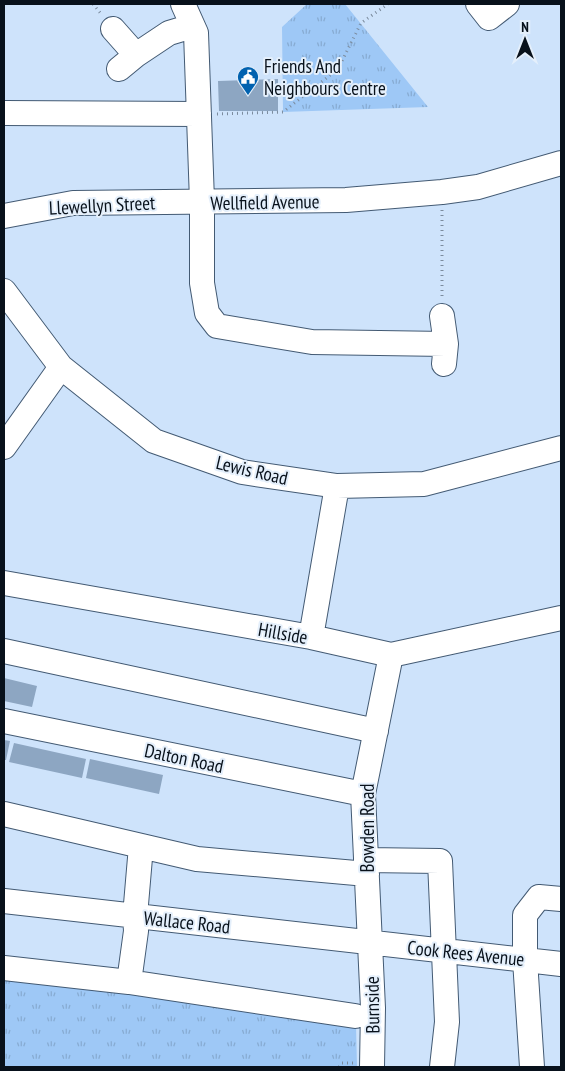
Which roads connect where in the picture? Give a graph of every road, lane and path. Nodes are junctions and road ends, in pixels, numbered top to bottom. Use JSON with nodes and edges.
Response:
{"nodes":[{"id":1,"x":183,"y":4,"type":"edge"},
{"id":2,"x":388,"y":4,"type":"edge"},
{"id":3,"x":478,"y":4,"type":"edge"},
{"id":4,"x":507,"y":4,"type":"edge"},
{"id":5,"x":114,"y":29,"type":"dead end"},
{"id":6,"x":196,"y":33,"type":"junction"},
{"id":7,"x":4,"y":113,"type":"edge"},
{"id":8,"x":199,"y":114,"type":"junction"},
{"id":9,"x":561,"y":163,"type":"edge"},
{"id":10,"x":202,"y":201,"type":"junction"},
{"id":11,"x":4,"y":216,"type":"edge"},
{"id":12,"x":442,"y":217,"type":"dead end"},
{"id":13,"x":4,"y":291,"type":"edge"},
{"id":14,"x":442,"y":316,"type":"joint"},
{"id":15,"x":61,"y":367,"type":"junction"},
{"id":16,"x":4,"y":447,"type":"edge"},
{"id":17,"x":561,"y":448,"type":"edge"},
{"id":18,"x":337,"y":486,"type":"junction"},
{"id":19,"x":4,"y":583,"type":"edge"},
{"id":20,"x":561,"y":618,"type":"edge"},
{"id":21,"x":311,"y":637,"type":"junction"},
{"id":22,"x":4,"y":651,"type":"edge"},
{"id":23,"x":391,"y":655,"type":"junction"},
{"id":24,"x":4,"y":721,"type":"edge"},
{"id":25,"x":376,"y":731,"type":"junction"},
{"id":26,"x":363,"y":794,"type":"junction"},
{"id":27,"x":4,"y":814,"type":"edge"},
{"id":28,"x":141,"y":846,"type":"junction"},
{"id":29,"x":367,"y":867,"type":"junction"},
{"id":30,"x":561,"y":899,"type":"edge"},
{"id":31,"x":4,"y":901,"type":"edge"},
{"id":32,"x":134,"y":916,"type":"junction"},
{"id":33,"x":370,"y":942,"type":"junction"},
{"id":34,"x":445,"y":951,"type":"junction"},
{"id":35,"x":525,"y":960,"type":"junction"},
{"id":36,"x":561,"y":964,"type":"edge"},
{"id":37,"x":4,"y":968,"type":"edge"},
{"id":38,"x":129,"y":982,"type":"junction"},
{"id":39,"x":355,"y":1016,"type":"dead end"},
{"id":40,"x":372,"y":1067,"type":"edge"},
{"id":41,"x":442,"y":1067,"type":"edge"},
{"id":42,"x":532,"y":1067,"type":"edge"}],
"edges":[{"from":1,"to":6,"type":"street"},
{"from":2,"to":8,"type":"path"},
{"from":3,"to":4,"type":"street"},
{"from":5,"to":6,"type":"street"},
{"from":6,"to":8,"type":"street"},
{"from":7,"to":8,"type":"street"},
{"from":8,"to":10,"type":"street"},
{"from":9,"to":10,"type":"street","name":"Wellfield Avenue"},
{"from":10,"to":11,"type":"street","name":"Llewellyn Street"},
{"from":10,"to":14,"type":"street","name":"Wellfield Avenue"},
{"from":12,"to":14,"type":"path"},
{"from":13,"to":15,"type":"street","name":"Lewis Road"},
{"from":15,"to":16,"type":"street"},
{"from":15,"to":18,"type":"street","name":"Lewis Road"},
{"from":17,"to":18,"type":"street","name":"Lewis Road"},
{"from":18,"to":21,"type":"street"},
{"from":19,"to":21,"type":"street","name":"Hillside"},
{"from":20,"to":23,"type":"street","name":"Hillside"},
{"from":21,"to":23,"type":"street","name":"Hillside"},
{"from":22,"to":25,"type":"street"},
{"from":23,"to":25,"type":"street","name":"Bowden Road"},
{"from":24,"to":26,"type":"street","name":"Dalton Road"},
{"from":25,"to":26,"type":"street","name":"Bowden Road"},
{"from":26,"to":29,"type":"street","name":"Bowden Road"},
{"from":27,"to":28,"type":"street"},
{"from":28,"to":29,"type":"street"},
{"from":28,"to":32,"type":"street"},
{"from":29,"to":33,"type":"street","name":"Bowden Road"},
{"from":29,"to":34,"type":"street"},
{"from":30,"to":35,"type":"street"},
{"from":31,"to":32,"type":"street","name":"Wallace Road"},
{"from":32,"to":33,"type":"street","name":"Wallace Road"},
{"from":32,"to":38,"type":"street"},
{"from":33,"to":34,"type":"street","name":"Cook Rees Avenue"},
{"from":33,"to":40,"type":"street","name":"Burnside"},
{"from":34,"to":35,"type":"street","name":"Cook Rees Avenue"},
{"from":34,"to":41,"type":"street"},
{"from":35,"to":36,"type":"street","name":"Cook Rees Avenue"},
{"from":35,"to":42,"type":"street"},
{"from":37,"to":38,"type":"street"},
{"from":38,"to":39,"type":"street"}]}
